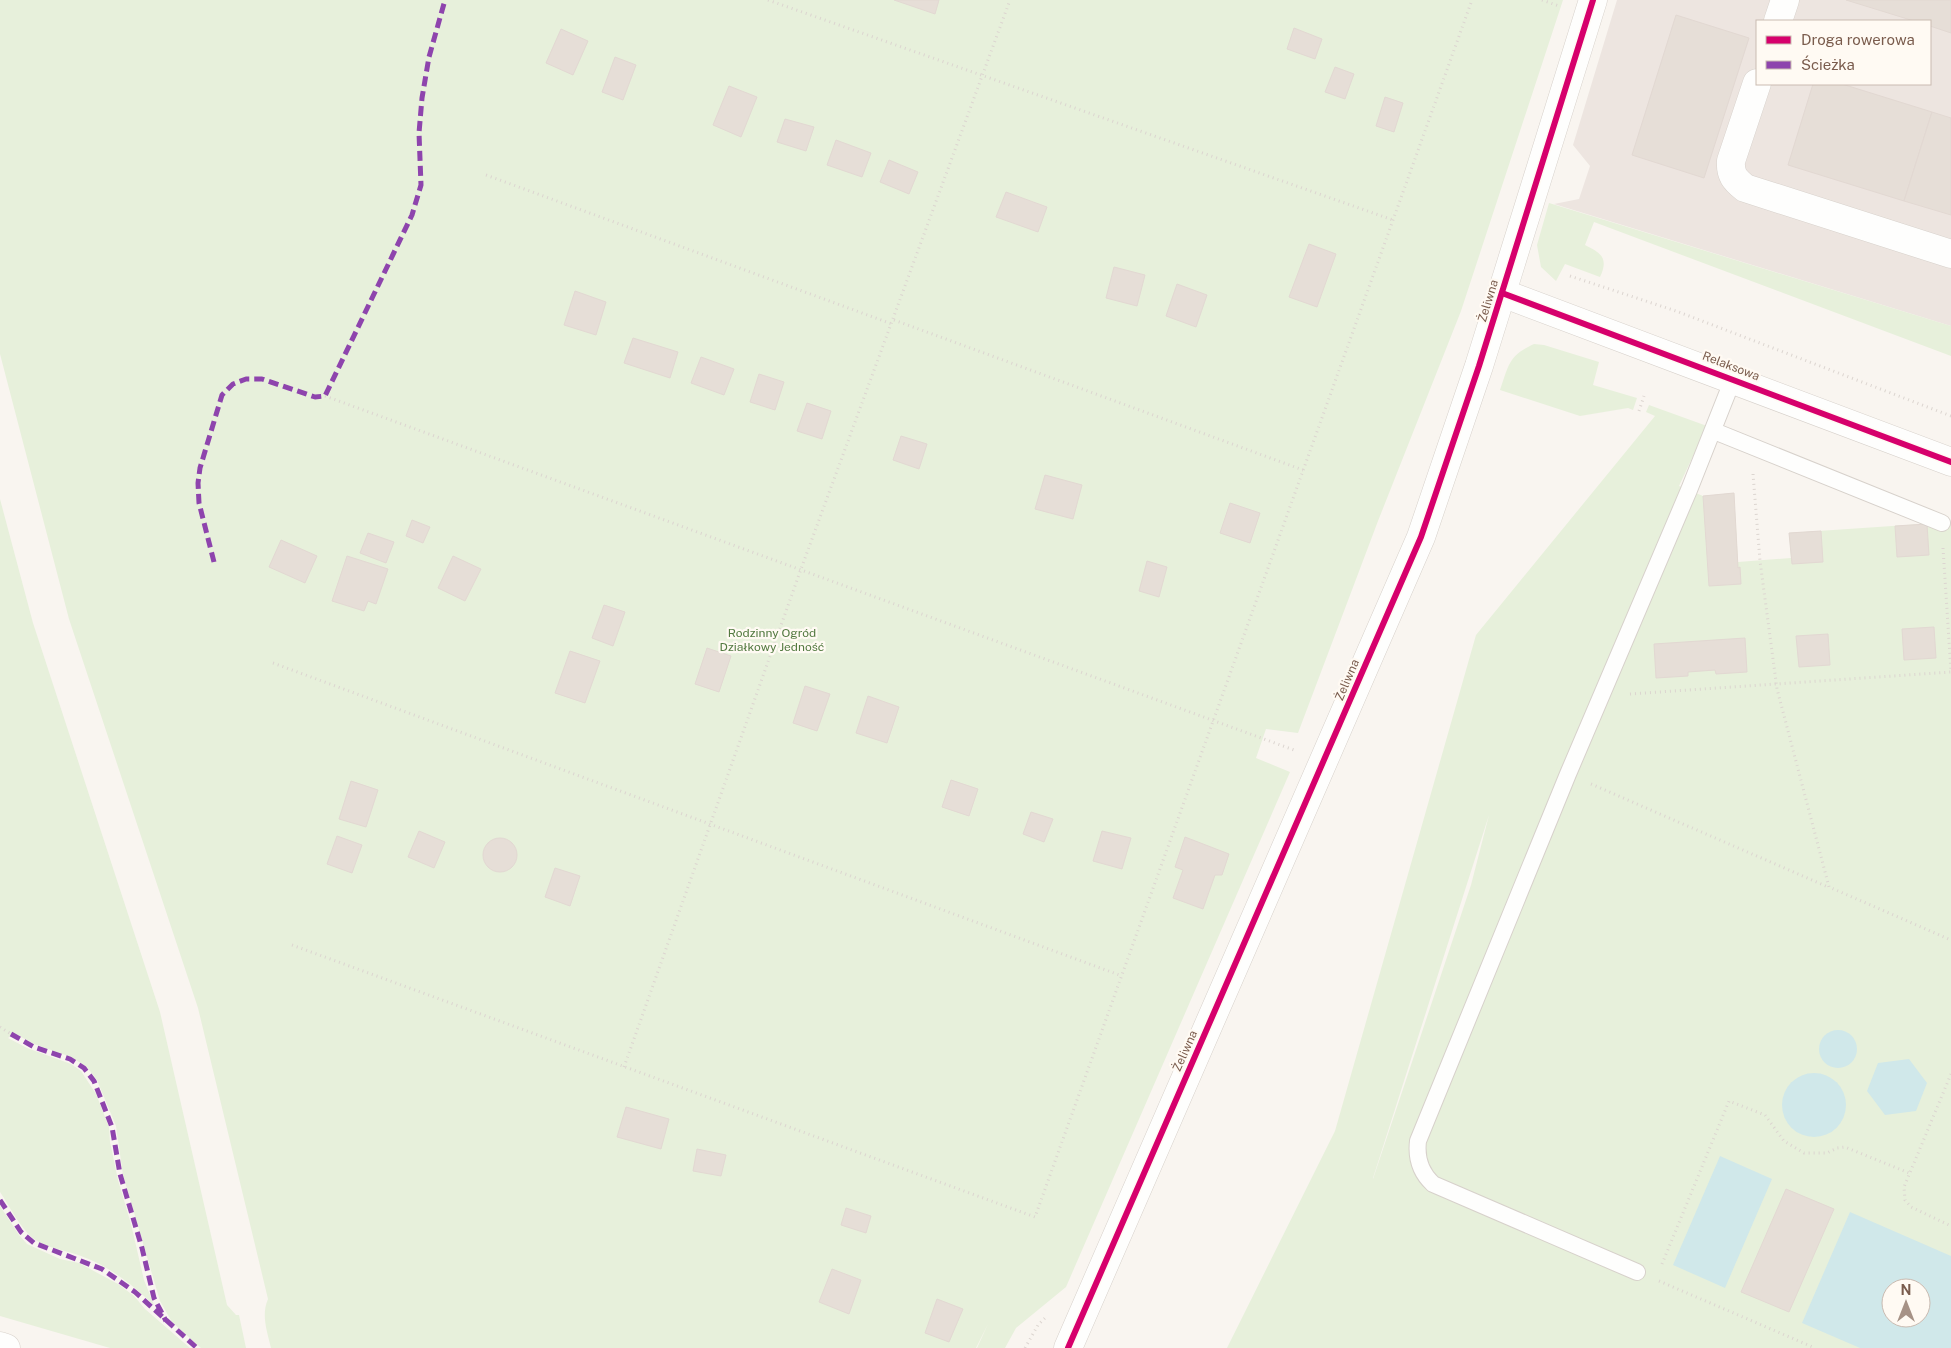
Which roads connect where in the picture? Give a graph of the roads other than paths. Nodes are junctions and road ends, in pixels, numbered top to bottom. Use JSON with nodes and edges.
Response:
{"nodes":[{"id":1,"x":1593,"y":0,"type":"edge"},
{"id":2,"x":1785,"y":0,"type":"edge"},
{"id":3,"x":1778,"y":20,"type":"edge"},
{"id":4,"x":1756,"y":85,"type":"edge"},
{"id":5,"x":1951,"y":254,"type":"edge"},
{"id":6,"x":1502,"y":293,"type":"junction"},
{"id":7,"x":1733,"y":379,"type":"junction"},
{"id":8,"x":1714,"y":431,"type":"junction"},
{"id":9,"x":1951,"y":462,"type":"edge"},
{"id":10,"x":1942,"y":522,"type":"road end"},
{"id":11,"x":1637,"y":1272,"type":"road end"},
{"id":12,"x":0,"y":1346,"type":"edge"},
{"id":13,"x":6,"y":1348,"type":"edge"},
{"id":14,"x":1068,"y":1348,"type":"edge"}],
"edges":[{"from":1,"to":6,"type":"street","name":"Żeliwna"},
{"from":2,"to":3,"type":"street"},
{"from":4,"to":5,"type":"street"},
{"from":6,"to":7,"type":"street","name":"Relaksowa"},
{"from":6,"to":14,"type":"street","name":"Żeliwna"},
{"from":7,"to":8,"type":"lane"},
{"from":7,"to":9,"type":"street","name":"Relaksowa"},
{"from":8,"to":10,"type":"lane"},
{"from":8,"to":11,"type":"lane"},
{"from":12,"to":13,"type":"street"}]}
